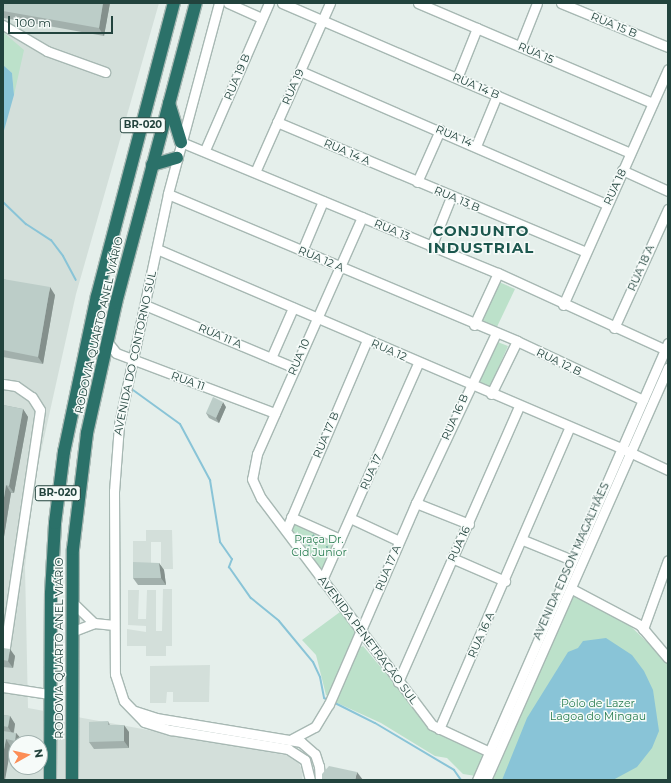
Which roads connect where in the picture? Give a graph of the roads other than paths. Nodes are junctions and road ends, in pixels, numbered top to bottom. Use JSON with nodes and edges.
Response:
{"nodes":[{"id":1,"x":174,"y":3,"type":"edge"},
{"id":2,"x":196,"y":3,"type":"edge"},
{"id":3,"x":219,"y":3,"type":"edge"},
{"id":4,"x":228,"y":3,"type":"edge"},
{"id":5,"x":269,"y":3,"type":"edge"},
{"id":6,"x":282,"y":3,"type":"edge"},
{"id":7,"x":330,"y":3,"type":"edge"},
{"id":8,"x":418,"y":3,"type":"edge"},
{"id":9,"x":537,"y":3,"type":"edge"},
{"id":10,"x":561,"y":3,"type":"edge"},
{"id":11,"x":262,"y":18,"type":"junction"},
{"id":12,"x":322,"y":21,"type":"junction"},
{"id":13,"x":3,"y":24,"type":"edge"},
{"id":14,"x":477,"y":28,"type":"junction"},
{"id":15,"x":520,"y":46,"type":"junction"},
{"id":16,"x":668,"y":47,"type":"edge"},
{"id":17,"x":668,"y":69,"type":"edge"},
{"id":18,"x":300,"y":71,"type":"junction"},
{"id":19,"x":105,"y":72,"type":"dead end"},
{"id":20,"x":457,"y":78,"type":"junction"},
{"id":21,"x":496,"y":95,"type":"junction"},
{"id":22,"x":169,"y":102,"type":"junction"},
{"id":23,"x":653,"y":103,"type":"junction"},
{"id":24,"x":277,"y":122,"type":"junction"},
{"id":25,"x":440,"y":130,"type":"junction"},
{"id":26,"x":181,"y":142,"type":"junction"},
{"id":27,"x":476,"y":146,"type":"junction"},
{"id":28,"x":205,"y":150,"type":"junction"},
{"id":29,"x":630,"y":153,"type":"junction"},
{"id":30,"x":177,"y":158,"type":"junction"},
{"id":31,"x":152,"y":165,"type":"junction"},
{"id":32,"x":256,"y":170,"type":"junction"},
{"id":33,"x":622,"y":170,"type":"junction"},
{"id":34,"x":131,"y":172,"type":"junction"},
{"id":35,"x":417,"y":182,"type":"junction"},
{"id":36,"x":668,"y":190,"type":"edge"},
{"id":37,"x":168,"y":194,"type":"junction"},
{"id":38,"x":451,"y":197,"type":"junction"},
{"id":39,"x":323,"y":201,"type":"junction"},
{"id":40,"x":606,"y":204,"type":"junction"},
{"id":41,"x":141,"y":205,"type":"junction"},
{"id":42,"x":668,"y":209,"type":"edge"},
{"id":43,"x":362,"y":217,"type":"junction"},
{"id":44,"x":431,"y":247,"type":"junction"},
{"id":45,"x":157,"y":249,"type":"junction"},
{"id":46,"x":302,"y":251,"type":"junction"},
{"id":47,"x":586,"y":252,"type":"junction"},
{"id":48,"x":339,"y":267,"type":"junction"},
{"id":49,"x":498,"y":273,"type":"junction"},
{"id":50,"x":97,"y":296,"type":"junction"},
{"id":51,"x":116,"y":303,"type":"junction"},
{"id":52,"x":145,"y":305,"type":"junction"},
{"id":53,"x":564,"y":305,"type":"junction"},
{"id":54,"x":293,"y":308,"type":"junction"},
{"id":55,"x":316,"y":318,"type":"junction"},
{"id":56,"x":474,"y":325,"type":"junction"},
{"id":57,"x":614,"y":328,"type":"junction"},
{"id":58,"x":496,"y":333,"type":"junction"},
{"id":59,"x":106,"y":340,"type":"junction"},
{"id":60,"x":368,"y":340,"type":"junction"},
{"id":61,"x":517,"y":341,"type":"junction"},
{"id":62,"x":667,"y":348,"type":"edge"},
{"id":63,"x":271,"y":358,"type":"junction"},
{"id":64,"x":133,"y":360,"type":"junction"},
{"id":65,"x":418,"y":363,"type":"junction"},
{"id":66,"x":668,"y":367,"type":"edge"},
{"id":67,"x":295,"y":368,"type":"junction"},
{"id":68,"x":3,"y":384,"type":"edge"},
{"id":69,"x":469,"y":385,"type":"junction"},
{"id":70,"x":491,"y":394,"type":"junction"},
{"id":71,"x":644,"y":405,"type":"junction"},
{"id":72,"x":519,"y":406,"type":"junction"},
{"id":73,"x":275,"y":413,"type":"junction"},
{"id":74,"x":570,"y":427,"type":"junction"},
{"id":75,"x":626,"y":450,"type":"junction"},
{"id":76,"x":668,"y":470,"type":"edge"},
{"id":77,"x":262,"y":498,"type":"joint"},
{"id":78,"x":416,"y":503,"type":"junction"},
{"id":79,"x":291,"y":517,"type":"junction"},
{"id":80,"x":350,"y":518,"type":"junction"},
{"id":81,"x":469,"y":524,"type":"junction"},
{"id":82,"x":286,"y":530,"type":"junction"},
{"id":83,"x":340,"y":539,"type":"junction"},
{"id":84,"x":523,"y":540,"type":"junction"},
{"id":85,"x":399,"y":542,"type":"junction"},
{"id":86,"x":452,"y":558,"type":"junction"},
{"id":87,"x":572,"y":560,"type":"junction"},
{"id":88,"x":668,"y":560,"type":"edge"},
{"id":89,"x":322,"y":580,"type":"junction"},
{"id":90,"x":505,"y":581,"type":"junction"},
{"id":91,"x":572,"y":589,"type":"junction"},
{"id":92,"x":72,"y":601,"type":"junction"},
{"id":93,"x":550,"y":609,"type":"junction"},
{"id":94,"x":560,"y":616,"type":"junction"},
{"id":95,"x":94,"y":623,"type":"junction"},
{"id":96,"x":114,"y":625,"type":"junction"},
{"id":97,"x":643,"y":629,"type":"junction"},
{"id":98,"x":71,"y":632,"type":"junction"},
{"id":99,"x":361,"y":633,"type":"junction"},
{"id":100,"x":4,"y":655,"type":"edge"},
{"id":101,"x":668,"y":658,"type":"edge"},
{"id":102,"x":398,"y":682,"type":"junction"},
{"id":103,"x":3,"y":687,"type":"edge"},
{"id":104,"x":49,"y":694,"type":"junction"},
{"id":105,"x":129,"y":708,"type":"junction"},
{"id":106,"x":315,"y":727,"type":"junction"},
{"id":107,"x":439,"y":729,"type":"junction"},
{"id":108,"x":292,"y":739,"type":"junction"},
{"id":109,"x":310,"y":747,"type":"junction"},
{"id":110,"x":492,"y":754,"type":"junction"},
{"id":111,"x":50,"y":780,"type":"edge"},
{"id":112,"x":72,"y":780,"type":"edge"},
{"id":113,"x":310,"y":780,"type":"edge"},
{"id":114,"x":320,"y":780,"type":"edge"},
{"id":115,"x":477,"y":780,"type":"edge"},
{"id":116,"x":486,"y":780,"type":"edge"}],
"edges":[{"from":1,"to":34,"type":"highway","name":"RODOVIA QUARTO ANEL VIÁRIO","number":"BR-020"},
{"from":2,"to":22,"type":"highway","name":"RODOVIA QUARTO ANEL VIÁRIO","number":"BR-020"},
{"from":3,"to":26,"type":"street","name":"AVENIDA DO CONTORNO SUL"},
{"from":4,"to":11,"type":"street"},
{"from":5,"to":11,"type":"street","name":"RUA 19 B"},
{"from":6,"to":12,"type":"street","name":"RUA 14 B"},
{"from":7,"to":12,"type":"street","name":"RUA 19"},
{"from":8,"to":14,"type":"street","name":"RUA 15"},
{"from":9,"to":15,"type":"street"},
{"from":10,"to":16,"type":"street","name":"RUA 15 B"},
{"from":11,"to":28,"type":"street","name":"RUA 19 B"},
{"from":12,"to":18,"type":"street","name":"RUA 19"},
{"from":12,"to":20,"type":"street","name":"RUA 14 B"},
{"from":13,"to":19,"type":"street"},
{"from":14,"to":15,"type":"street","name":"RUA 15"},
{"from":14,"to":20,"type":"street"},
{"from":15,"to":23,"type":"street","name":"RUA 15"},
{"from":17,"to":23,"type":"street","name":"RUA 18"},
{"from":18,"to":24,"type":"street","name":"RUA 19"},
{"from":18,"to":25,"type":"street","name":"RUA 14"},
{"from":20,"to":21,"type":"street","name":"RUA 14 B"},
{"from":21,"to":27,"type":"street"},
{"from":21,"to":29,"type":"street","name":"RUA 14 B"},
{"from":22,"to":26,"type":"highway"},
{"from":22,"to":31,"type":"highway","name":"RODOVIA QUARTO ANEL VIÁRIO","number":"BR-020"},
{"from":23,"to":29,"type":"street","name":"RUA 18"},
{"from":24,"to":32,"type":"street","name":"RUA 19"},
{"from":24,"to":35,"type":"street","name":"RUA 14 A"},
{"from":25,"to":27,"type":"street","name":"RUA 14"},
{"from":25,"to":35,"type":"street"},
{"from":26,"to":28,"type":"street","name":"RUA 13"},
{"from":26,"to":30,"type":"street","name":"AVENIDA DO CONTORNO SUL"},
{"from":27,"to":40,"type":"street","name":"RUA 14"},
{"from":28,"to":32,"type":"street","name":"RUA 13"},
{"from":29,"to":33,"type":"street","name":"RUA 18"},
{"from":30,"to":31,"type":"highway"},
{"from":30,"to":37,"type":"street","name":"AVENIDA DO CONTORNO SUL"},
{"from":31,"to":41,"type":"highway","name":"RODOVIA QUARTO ANEL VIÁRIO","number":"BR-020"},
{"from":32,"to":39,"type":"street","name":"RUA 13"},
{"from":33,"to":36,"type":"street"},
{"from":33,"to":40,"type":"street","name":"RUA 18"},
{"from":34,"to":41,"type":"highway"},
{"from":34,"to":50,"type":"highway","name":"RODOVIA QUARTO ANEL VIÁRIO","number":"BR-020"},
{"from":35,"to":38,"type":"street","name":"RUA 13 B"},
{"from":37,"to":45,"type":"street","name":"AVENIDA DO CONTORNO SUL"},
{"from":37,"to":46,"type":"street","name":"RUA 12 A"},
{"from":38,"to":44,"type":"street"},
{"from":38,"to":47,"type":"street","name":"RUA 13 B"},
{"from":39,"to":43,"type":"street","name":"RUA 13"},
{"from":39,"to":46,"type":"street"},
{"from":40,"to":47,"type":"street","name":"RUA 18"},
{"from":41,"to":51,"type":"highway","name":"RODOVIA QUARTO ANEL VIÁRIO","number":"BR-020"},
{"from":42,"to":57,"type":"street","name":"RUA 18 A"},
{"from":43,"to":44,"type":"street","name":"RUA 13"},
{"from":43,"to":48,"type":"street","name":"RUA 10"},
{"from":44,"to":49,"type":"street","name":"RUA 13"},
{"from":45,"to":52,"type":"street","name":"AVENIDA DO CONTORNO SUL"},
{"from":45,"to":54,"type":"street","name":"RUA 12"},
{"from":46,"to":48,"type":"street","name":"RUA 12 A"},
{"from":47,"to":53,"type":"street","name":"RUA 18"},
{"from":48,"to":55,"type":"street","name":"RUA 10"},
{"from":48,"to":56,"type":"street","name":"RUA 12 A"},
{"from":49,"to":53,"type":"street","name":"RUA 13"},
{"from":49,"to":56,"type":"street"},
{"from":50,"to":51,"type":"highway"},
{"from":50,"to":104,"type":"highway","name":"RODOVIA QUARTO ANEL VIÁRIO","number":"BR-020"},
{"from":51,"to":59,"type":"highway","name":"RODOVIA QUARTO ANEL VIÁRIO","number":"BR-020"},
{"from":52,"to":63,"type":"street","name":"RUA 11 A"},
{"from":52,"to":64,"type":"street","name":"AVENIDA DO CONTORNO SUL"},
{"from":53,"to":57,"type":"street","name":"RUA 13"},
{"from":54,"to":55,"type":"street","name":"RUA 12"},
{"from":54,"to":63,"type":"street"},
{"from":55,"to":60,"type":"street","name":"RUA 12"},
{"from":55,"to":67,"type":"street","name":"RUA 10"},
{"from":56,"to":58,"type":"street","name":"RUA 12 B"},
{"from":57,"to":62,"type":"street","name":"RUA 13"},
{"from":58,"to":61,"type":"street","name":"RUA 12 B"},
{"from":58,"to":69,"type":"street","name":"RUA 16 B"},
{"from":59,"to":64,"type":"street","name":"RUA 11"},
{"from":59,"to":92,"type":"highway","name":"RODOVIA QUARTO ANEL VIÁRIO","number":"BR-020"},
{"from":60,"to":65,"type":"street","name":"RUA 12"},
{"from":60,"to":79,"type":"street","name":"RUA 17 B"},
{"from":61,"to":70,"type":"street"},
{"from":61,"to":71,"type":"street","name":"RUA 12 B"},
{"from":62,"to":71,"type":"street","name":"AVENIDA EDSON MAGALHÃES"},
{"from":63,"to":67,"type":"street","name":"RUA 11 A"},
{"from":64,"to":73,"type":"street","name":"RUA 11"},
{"from":64,"to":96,"type":"street","name":"AVENIDA DO CONTORNO SUL"},
{"from":65,"to":69,"type":"street","name":"RUA 12"},
{"from":65,"to":80,"type":"street","name":"RUA 17"},
{"from":66,"to":71,"type":"street","name":"AVENIDA EDSON MAGALHÃES"},
{"from":67,"to":73,"type":"street","name":"RUA 10"},
{"from":68,"to":100,"type":"street"},
{"from":69,"to":70,"type":"street","name":"RUA 12"},
{"from":69,"to":78,"type":"street","name":"RUA 16 B"},
{"from":70,"to":72,"type":"street","name":"RUA 12"},
{"from":71,"to":75,"type":"street","name":"AVENIDA EDSON MAGALHÃES"},
{"from":72,"to":74,"type":"street","name":"RUA 12"},
{"from":72,"to":81,"type":"street","name":"RUA 16"},
{"from":73,"to":77,"type":"street","name":"RUA 10"},
{"from":74,"to":75,"type":"street","name":"RUA 12"},
{"from":74,"to":84,"type":"street"},
{"from":75,"to":76,"type":"street","name":"RUA 12"},
{"from":75,"to":87,"type":"street","name":"AVENIDA EDSON MAGALHÃES"},
{"from":75,"to":91,"type":"street","name":"AVENIDA EDSON MAGALHÃES"},
{"from":77,"to":82,"type":"street","name":"AVENIDA PENETRAÇÃO SUL"},
{"from":78,"to":81,"type":"street"},
{"from":78,"to":85,"type":"street","name":"RUA 17 A"},
{"from":79,"to":82,"type":"street","name":"RUA 17 B"},
{"from":79,"to":83,"type":"street"},
{"from":80,"to":83,"type":"street","name":"RUA 17"},
{"from":80,"to":85,"type":"street"},
{"from":81,"to":86,"type":"street","name":"RUA 16"},
{"from":82,"to":89,"type":"street","name":"AVENIDA PENETRAÇÃO SUL"},
{"from":83,"to":89,"type":"street","name":"RUA 17"},
{"from":84,"to":87,"type":"street"},
{"from":84,"to":90,"type":"street","name":"RUA 16 A"},
{"from":85,"to":99,"type":"street","name":"RUA 17 A"},
{"from":86,"to":90,"type":"street"},
{"from":86,"to":102,"type":"street","name":"RUA 16"},
{"from":87,"to":93,"type":"street","name":"AVENIDA EDSON MAGALHÃES"},
{"from":88,"to":97,"type":"street"},
{"from":89,"to":99,"type":"street","name":"AVENIDA PENETRAÇÃO SUL"},
{"from":90,"to":107,"type":"street","name":"RUA 16 A"},
{"from":91,"to":94,"type":"street","name":"AVENIDA EDSON MAGALHÃES"},
{"from":91,"to":97,"type":"street"},
{"from":92,"to":95,"type":"street"},
{"from":92,"to":98,"type":"highway","name":"RODOVIA QUARTO ANEL VIÁRIO","number":"BR-020"},
{"from":93,"to":94,"type":"street"},
{"from":93,"to":110,"type":"street","name":"AVENIDA EDSON MAGALHÃES"},
{"from":94,"to":110,"type":"street","name":"AVENIDA EDSON MAGALHÃES"},
{"from":95,"to":96,"type":"street"},
{"from":95,"to":98,"type":"street"},
{"from":96,"to":105,"type":"street","name":"AVENIDA DO CONTORNO SUL"},
{"from":97,"to":101,"type":"street"},
{"from":98,"to":112,"type":"highway","name":"RODOVIA QUARTO ANEL VIÁRIO","number":"BR-020"},
{"from":99,"to":102,"type":"street","name":"AVENIDA PENETRAÇÃO SUL"},
{"from":99,"to":106,"type":"street","name":"RUA 17 A"},
{"from":102,"to":107,"type":"street","name":"AVENIDA PENETRAÇÃO SUL"},
{"from":103,"to":104,"type":"street"},
{"from":104,"to":111,"type":"highway","name":"RODOVIA QUARTO ANEL VIÁRIO","number":"BR-020"},
{"from":105,"to":108,"type":"street"},
{"from":105,"to":113,"type":"street","name":"AVENIDA DO CONTORNO SUL"},
{"from":106,"to":108,"type":"street"},
{"from":106,"to":109,"type":"street"},
{"from":107,"to":110,"type":"street","name":"AVENIDA PENETRAÇÃO SUL"},
{"from":108,"to":109,"type":"street"},
{"from":109,"to":114,"type":"street"},
{"from":110,"to":115,"type":"street","name":"AVENIDA EDSON MAGALHÃES"},
{"from":110,"to":116,"type":"street","name":"AVENIDA EDSON MAGALHÃES"}]}
